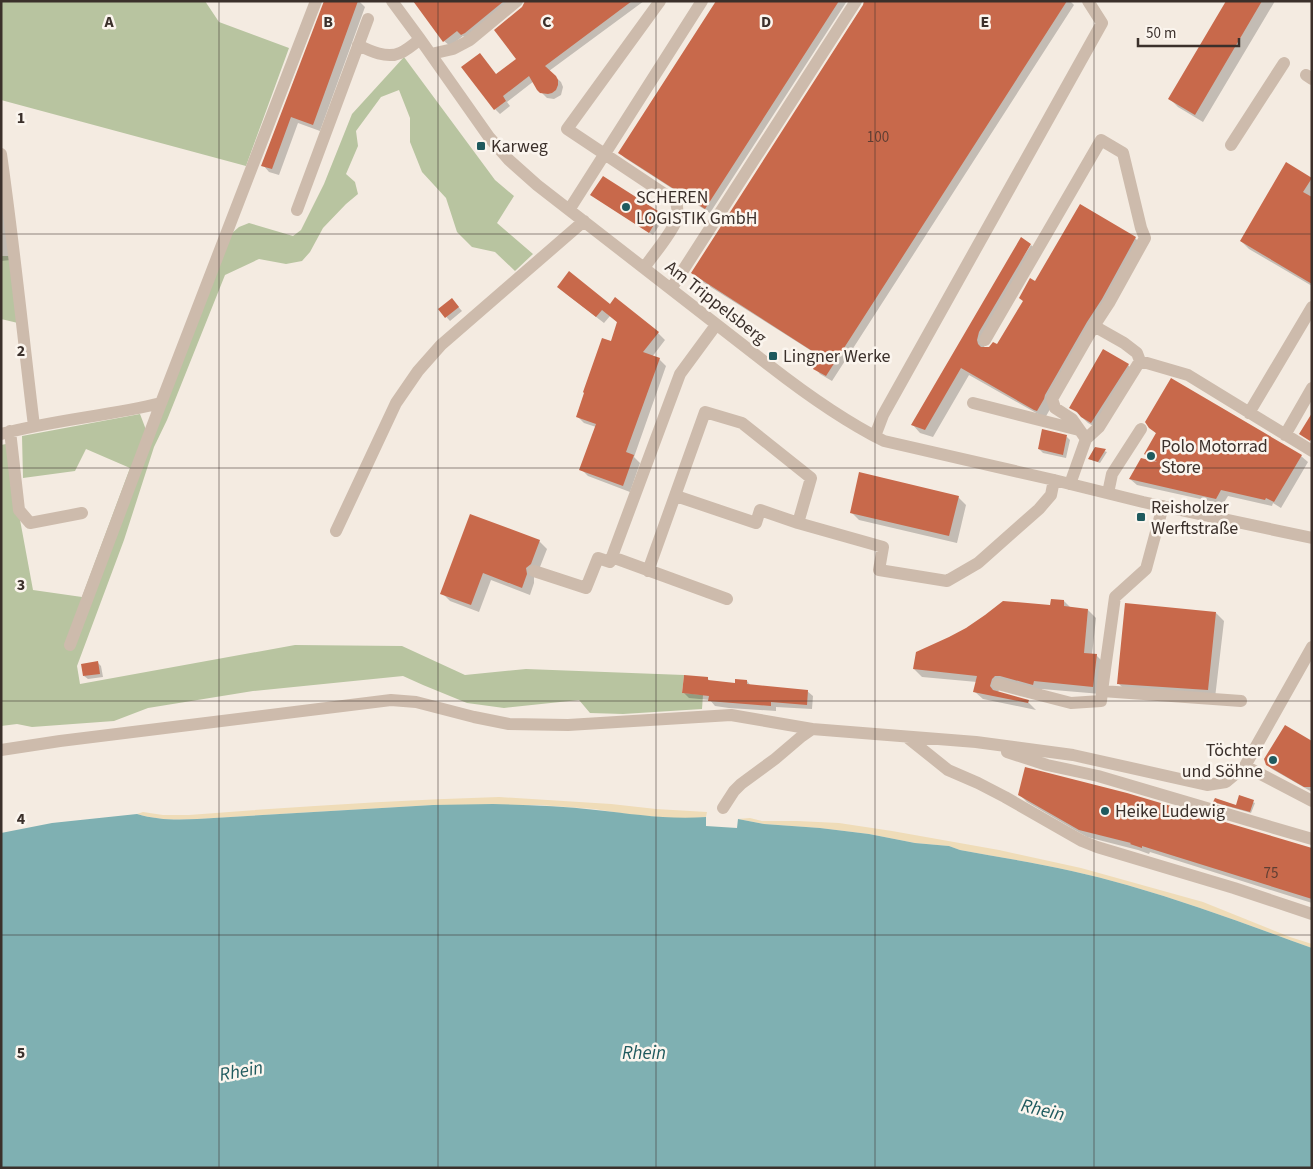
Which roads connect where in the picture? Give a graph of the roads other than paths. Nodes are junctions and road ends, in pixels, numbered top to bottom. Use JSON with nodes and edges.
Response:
{"nodes":[{"id":1,"x":316,"y":1,"type":"edge"},
{"id":2,"x":392,"y":1,"type":"edge"},
{"id":3,"x":517,"y":1,"type":"edge"},
{"id":4,"x":660,"y":1,"type":"edge"},
{"id":5,"x":702,"y":1,"type":"edge"},
{"id":6,"x":856,"y":1,"type":"edge"},
{"id":7,"x":1088,"y":1,"type":"edge"},
{"id":8,"x":368,"y":19,"type":"dead end"},
{"id":9,"x":420,"y":39,"type":"junction"},
{"id":10,"x":358,"y":45,"type":"junction"},
{"id":11,"x":431,"y":54,"type":"junction"},
{"id":12,"x":1284,"y":63,"type":"dead end"},
{"id":13,"x":1231,"y":145,"type":"dead end"},
{"id":14,"x":1,"y":154,"type":"edge"},
{"id":15,"x":605,"y":154,"type":"junction"},
{"id":16,"x":297,"y":210,"type":"dead end"},
{"id":17,"x":569,"y":210,"type":"junction"},
{"id":18,"x":584,"y":221,"type":"junction"},
{"id":19,"x":644,"y":268,"type":"junction"},
{"id":20,"x":671,"y":289,"type":"junction"},
{"id":21,"x":1312,"y":306,"type":"edge"},
{"id":22,"x":716,"y":325,"type":"junction"},
{"id":23,"x":1094,"y":326,"type":"junction"},
{"id":24,"x":985,"y":340,"type":"dead end"},
{"id":25,"x":1140,"y":361,"type":"junction"},
{"id":26,"x":1312,"y":388,"type":"edge"},
{"id":27,"x":973,"y":403,"type":"dead end"},
{"id":28,"x":161,"y":404,"type":"junction"},
{"id":29,"x":1249,"y":413,"type":"junction"},
{"id":30,"x":34,"y":426,"type":"junction"},
{"id":31,"x":1141,"y":429,"type":"dead end"},
{"id":32,"x":6,"y":432,"type":"edge"},
{"id":33,"x":1285,"y":434,"type":"junction"},
{"id":34,"x":1082,"y":435,"type":"junction"},
{"id":35,"x":875,"y":436,"type":"junction"},
{"id":36,"x":1312,"y":451,"type":"edge"},
{"id":37,"x":1054,"y":480,"type":"junction"},
{"id":38,"x":1070,"y":484,"type":"junction"},
{"id":39,"x":1108,"y":493,"type":"junction"},
{"id":40,"x":676,"y":496,"type":"junction"},
{"id":41,"x":1163,"y":506,"type":"junction"},
{"id":42,"x":82,"y":513,"type":"dead end"},
{"id":43,"x":798,"y":523,"type":"junction"},
{"id":44,"x":336,"y":530,"type":"dead end"},
{"id":45,"x":1312,"y":538,"type":"edge"},
{"id":46,"x":612,"y":557,"type":"junction"},
{"id":47,"x":648,"y":571,"type":"junction"},
{"id":48,"x":534,"y":572,"type":"dead end"},
{"id":49,"x":727,"y":599,"type":"dead end"},
{"id":50,"x":70,"y":645,"type":"dead end"},
{"id":51,"x":1312,"y":647,"type":"edge"},
{"id":52,"x":998,"y":684,"type":"dead end"},
{"id":53,"x":1102,"y":691,"type":"junction"},
{"id":54,"x":1241,"y":701,"type":"dead end"},
{"id":55,"x":812,"y":730,"type":"junction"},
{"id":56,"x":908,"y":738,"type":"junction"},
{"id":57,"x":976,"y":742,"type":"junction"},
{"id":58,"x":1,"y":750,"type":"edge"},
{"id":59,"x":1245,"y":766,"type":"junction"},
{"id":60,"x":1312,"y":801,"type":"edge"},
{"id":61,"x":723,"y":808,"type":"dead end"},
{"id":62,"x":1312,"y":839,"type":"edge"},
{"id":63,"x":1312,"y":914,"type":"edge"}],
"edges":[{"from":1,"to":28,"type":"street"},
{"from":2,"to":9,"type":"street","name":"Am Trippelsberg"},
{"from":3,"to":11,"type":"street"},
{"from":4,"to":15,"type":"street"},
{"from":5,"to":15,"type":"street"},
{"from":6,"to":20,"type":"street"},
{"from":7,"to":35,"type":"street"},
{"from":8,"to":10,"type":"street"},
{"from":9,"to":10,"type":"street"},
{"from":9,"to":11,"type":"street","name":"Am Trippelsberg"},
{"from":10,"to":16,"type":"street"},
{"from":11,"to":17,"type":"street","name":"Am Trippelsberg"},
{"from":12,"to":13,"type":"street"},
{"from":14,"to":30,"type":"street"},
{"from":15,"to":17,"type":"street"},
{"from":15,"to":19,"type":"street"},
{"from":17,"to":18,"type":"street","name":"Am Trippelsberg"},
{"from":18,"to":19,"type":"street","name":"Am Trippelsberg"},
{"from":18,"to":44,"type":"street"},
{"from":19,"to":20,"type":"street","name":"Am Trippelsberg"},
{"from":20,"to":22,"type":"street","name":"Am Trippelsberg"},
{"from":21,"to":29,"type":"street"},
{"from":22,"to":35,"type":"street","name":"Am Trippelsberg"},
{"from":22,"to":46,"type":"street"},
{"from":23,"to":24,"type":"street"},
{"from":23,"to":25,"type":"street"},
{"from":23,"to":34,"type":"street"},
{"from":25,"to":29,"type":"street"},
{"from":25,"to":34,"type":"street"},
{"from":26,"to":33,"type":"street"},
{"from":27,"to":34,"type":"street"},
{"from":28,"to":30,"type":"street"},
{"from":28,"to":50,"type":"street"},
{"from":29,"to":33,"type":"street"},
{"from":30,"to":32,"type":"street"},
{"from":31,"to":39,"type":"street"},
{"from":32,"to":42,"type":"street"},
{"from":33,"to":36,"type":"street"},
{"from":34,"to":38,"type":"street"},
{"from":35,"to":37,"type":"street","name":"Am Trippelsberg"},
{"from":37,"to":38,"type":"street","name":"Am Trippelsberg"},
{"from":37,"to":43,"type":"street"},
{"from":38,"to":39,"type":"street","name":"Am Trippelsberg"},
{"from":39,"to":41,"type":"street","name":"Am Trippelsberg"},
{"from":40,"to":43,"type":"street"},
{"from":40,"to":43,"type":"street"},
{"from":40,"to":47,"type":"street"},
{"from":41,"to":45,"type":"street","name":"Am Trippelsberg"},
{"from":41,"to":53,"type":"street"},
{"from":46,"to":47,"type":"street"},
{"from":46,"to":48,"type":"street"},
{"from":47,"to":49,"type":"street"},
{"from":51,"to":59,"type":"street"},
{"from":52,"to":53,"type":"street"},
{"from":53,"to":54,"type":"street"},
{"from":55,"to":56,"type":"street"},
{"from":55,"to":58,"type":"street"},
{"from":55,"to":61,"type":"street"},
{"from":56,"to":57,"type":"street"},
{"from":56,"to":63,"type":"street"},
{"from":57,"to":59,"type":"street"},
{"from":57,"to":62,"type":"street"},
{"from":59,"to":60,"type":"street"}]}
